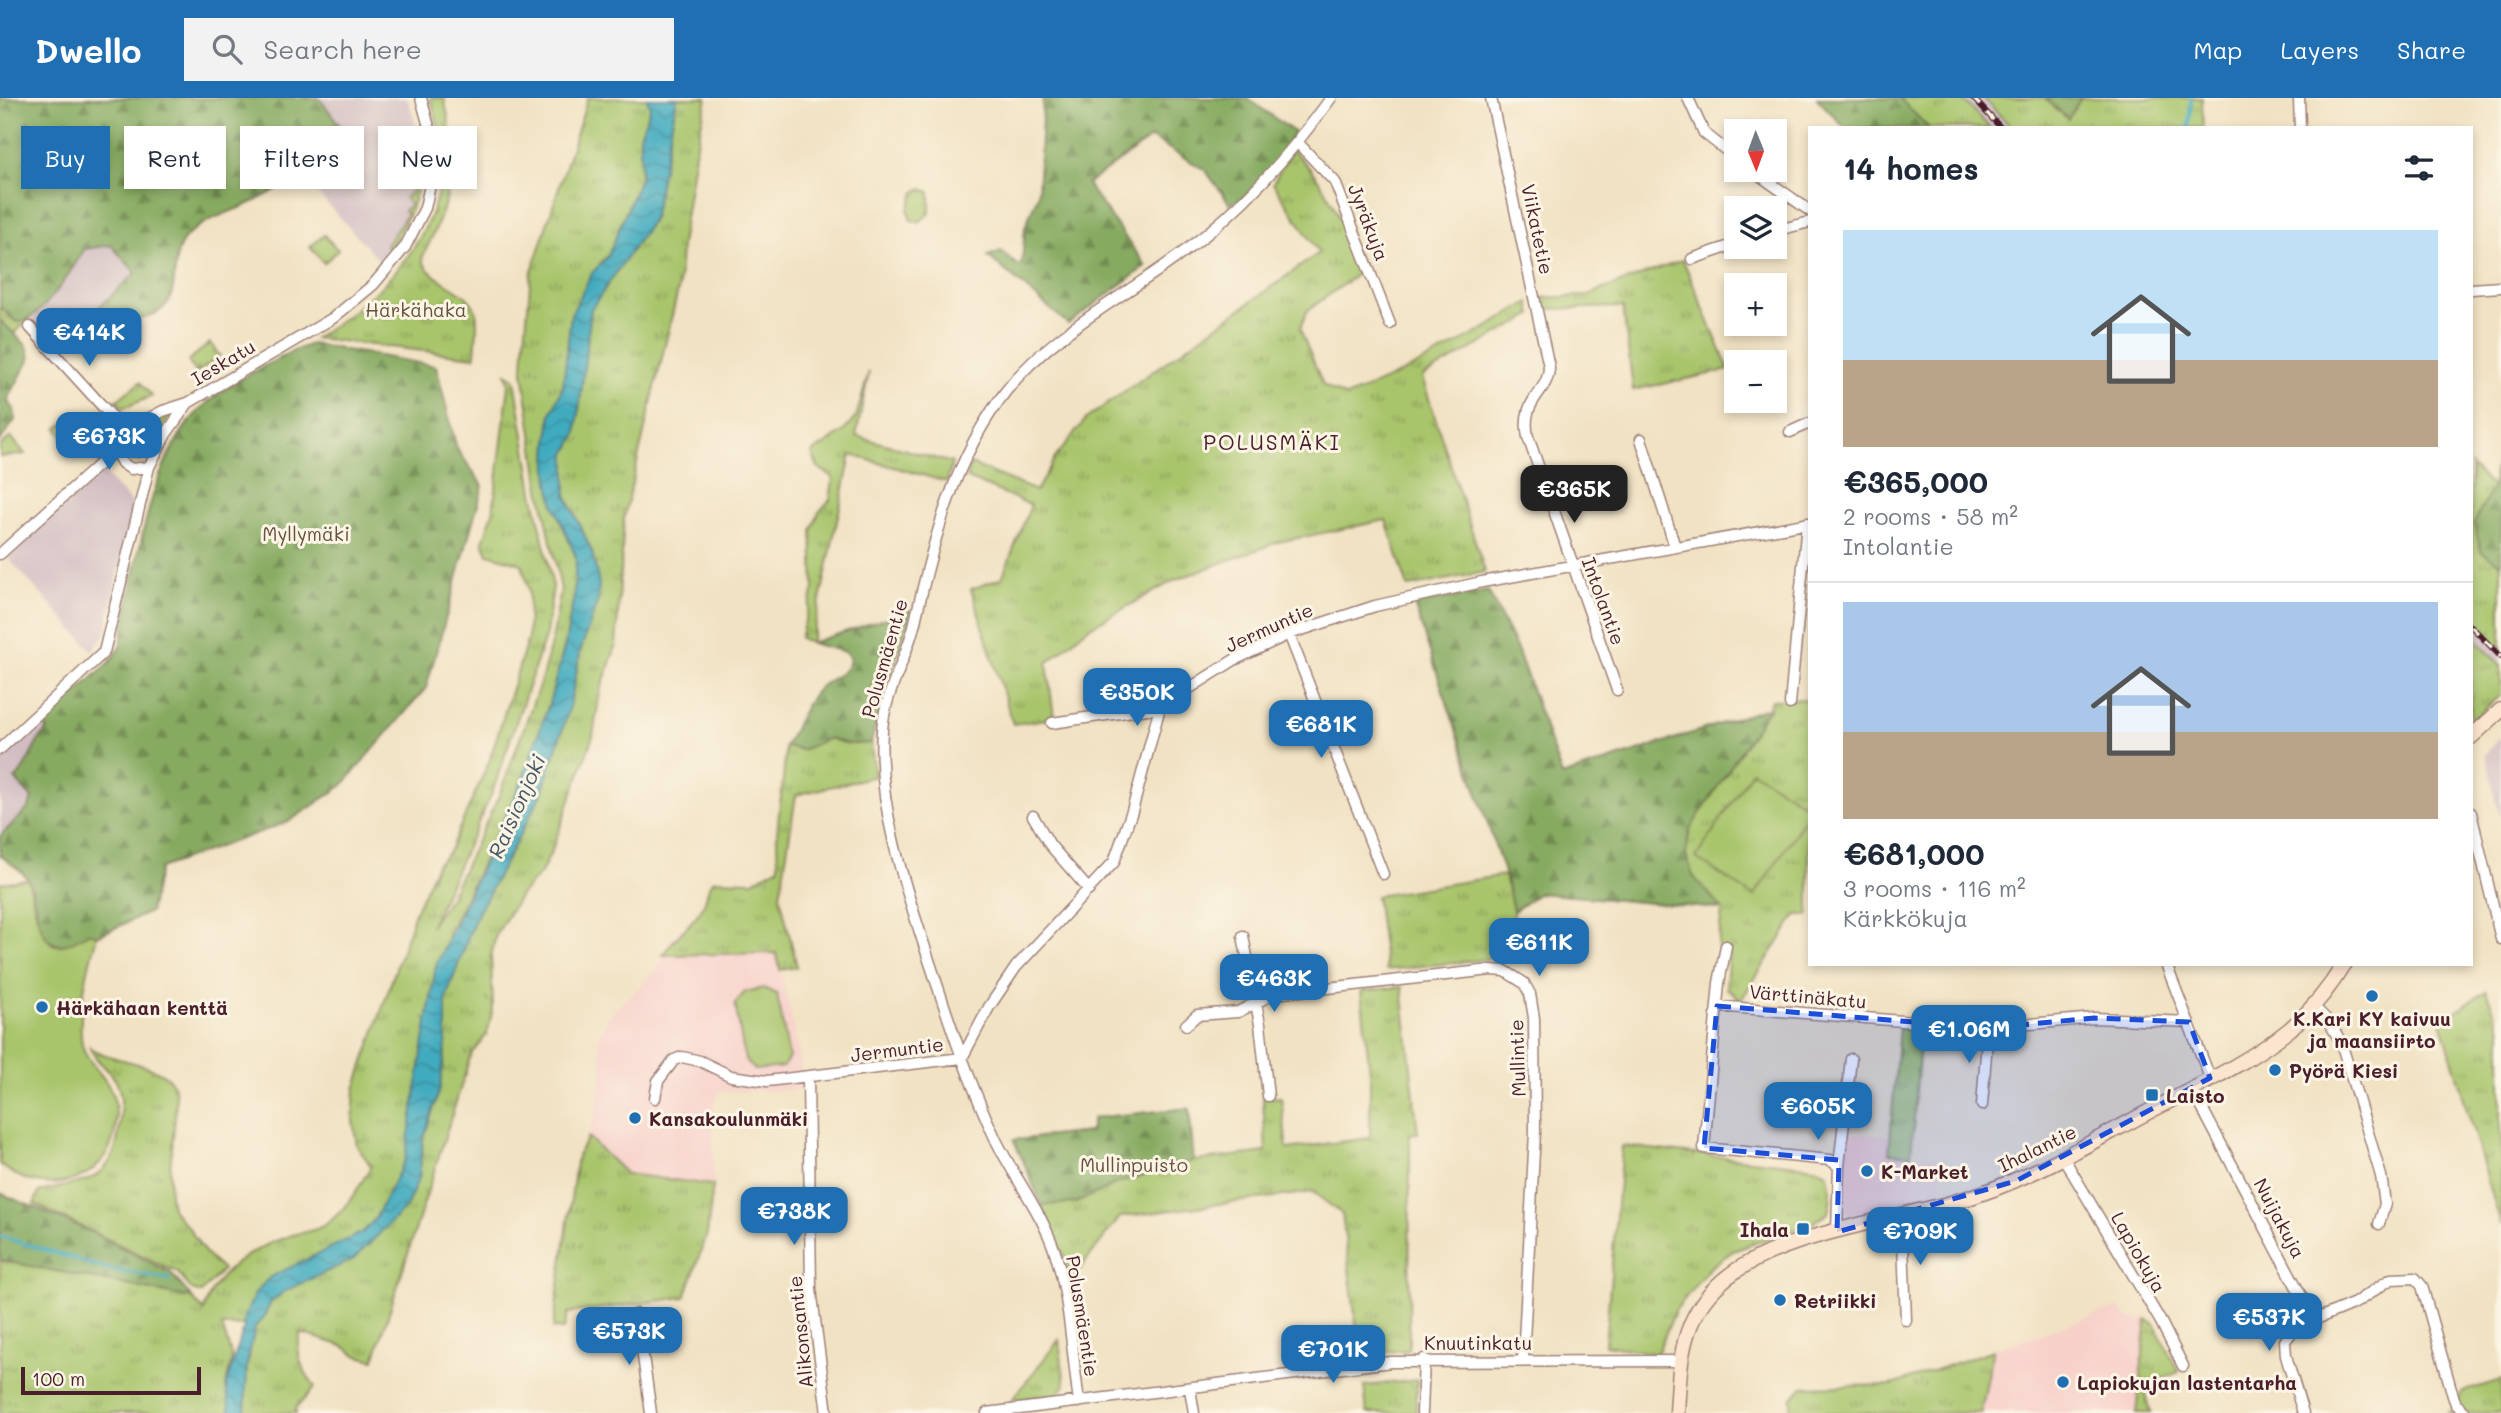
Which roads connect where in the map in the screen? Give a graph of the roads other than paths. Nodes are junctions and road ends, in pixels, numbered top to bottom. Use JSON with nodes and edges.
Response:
{"nodes":[{"id":1,"x":421,"y":98,"type":"edge"},
{"id":2,"x":1331,"y":98,"type":"edge"},
{"id":3,"x":1491,"y":98,"type":"edge"},
{"id":4,"x":1688,"y":98,"type":"edge"},
{"id":5,"x":2299,"y":98,"type":"edge"},
{"id":6,"x":2300,"y":126,"type":"edge"},
{"id":7,"x":1298,"y":143,"type":"junction"},
{"id":8,"x":1724,"y":149,"type":"edge"},
{"id":9,"x":1769,"y":182,"type":"edge"},
{"id":10,"x":1808,"y":210,"type":"edge"},
{"id":11,"x":1808,"y":223,"type":"edge"},
{"id":12,"x":1787,"y":228,"type":"edge"},
{"id":13,"x":1724,"y":248,"type":"edge"},
{"id":14,"x":1692,"y":259,"type":"dead end"},
{"id":15,"x":2501,"y":287,"type":"edge"},
{"id":16,"x":2473,"y":289,"type":"edge"},
{"id":17,"x":1390,"y":324,"type":"dead end"},
{"id":18,"x":30,"y":327,"type":"dead end"},
{"id":19,"x":1549,"y":367,"type":"joint"},
{"id":20,"x":188,"y":403,"type":"junction"},
{"id":21,"x":1808,"y":424,"type":"edge"},
{"id":22,"x":125,"y":430,"type":"junction"},
{"id":23,"x":1790,"y":432,"type":"dead end"},
{"id":24,"x":1641,"y":439,"type":"dead end"},
{"id":25,"x":115,"y":450,"type":"junction"},
{"id":26,"x":149,"y":467,"type":"junction"},
{"id":27,"x":1808,"y":523,"type":"edge"},
{"id":28,"x":1675,"y":547,"type":"junction"},
{"id":29,"x":0,"y":554,"type":"edge"},
{"id":30,"x":1573,"y":567,"type":"junction"},
{"id":31,"x":1289,"y":634,"type":"junction"},
{"id":32,"x":1797,"y":638,"type":"junction"},
{"id":33,"x":1808,"y":638,"type":"edge"},
{"id":34,"x":1617,"y":690,"type":"dead end"},
{"id":35,"x":1790,"y":704,"type":"dead end"},
{"id":36,"x":1160,"y":707,"type":"junction"},
{"id":37,"x":2501,"y":710,"type":"edge"},
{"id":38,"x":1052,"y":723,"type":"dead end"},
{"id":39,"x":2473,"y":735,"type":"edge"},
{"id":40,"x":0,"y":749,"type":"edge"},
{"id":41,"x":1033,"y":816,"type":"dead end"},
{"id":42,"x":2473,"y":822,"type":"edge"},
{"id":43,"x":1383,"y":874,"type":"dead end"},
{"id":44,"x":1089,"y":890,"type":"junction"},
{"id":45,"x":1243,"y":936,"type":"dead end"},
{"id":46,"x":2501,"y":939,"type":"edge"},
{"id":47,"x":1726,"y":946,"type":"dead end"},
{"id":48,"x":2167,"y":966,"type":"edge"},
{"id":49,"x":2343,"y":966,"type":"edge"},
{"id":50,"x":1255,"y":1003,"type":"junction"},
{"id":51,"x":1717,"y":1006,"type":"junction"},
{"id":52,"x":2314,"y":1007,"type":"junction"},
{"id":53,"x":2189,"y":1022,"type":"junction"},
{"id":54,"x":1186,"y":1025,"type":"dead end"},
{"id":55,"x":1988,"y":1028,"type":"junction"},
{"id":56,"x":961,"y":1058,"type":"junction"},
{"id":57,"x":1851,"y":1059,"type":"dead end"},
{"id":58,"x":808,"y":1078,"type":"junction"},
{"id":59,"x":2210,"y":1079,"type":"junction"},
{"id":60,"x":2192,"y":1089,"type":"junction"},
{"id":61,"x":1268,"y":1096,"type":"dead end"},
{"id":62,"x":655,"y":1098,"type":"dead end"},
{"id":63,"x":1982,"y":1105,"type":"dead end"},
{"id":64,"x":2063,"y":1157,"type":"junction"},
{"id":65,"x":1839,"y":1166,"type":"junction"},
{"id":66,"x":1902,"y":1216,"type":"junction"},
{"id":67,"x":2379,"y":1224,"type":"dead end"},
{"id":68,"x":1837,"y":1232,"type":"junction"},
{"id":69,"x":637,"y":1314,"type":"dead end"},
{"id":70,"x":1906,"y":1320,"type":"dead end"},
{"id":71,"x":2314,"y":1320,"type":"junction"},
{"id":72,"x":1424,"y":1359,"type":"junction"},
{"id":73,"x":1522,"y":1360,"type":"junction"},
{"id":74,"x":1679,"y":1361,"type":"junction"},
{"id":75,"x":2183,"y":1366,"type":"dead end"},
{"id":76,"x":1191,"y":1389,"type":"junction"},
{"id":77,"x":1079,"y":1402,"type":"junction"},
{"id":78,"x":651,"y":1413,"type":"edge"},
{"id":79,"x":827,"y":1413,"type":"edge"},
{"id":80,"x":987,"y":1413,"type":"edge"},
{"id":81,"x":1194,"y":1413,"type":"edge"},
{"id":82,"x":1422,"y":1413,"type":"edge"},
{"id":83,"x":1677,"y":1413,"type":"edge"},
{"id":84,"x":2303,"y":1413,"type":"edge"},
{"id":85,"x":2466,"y":1413,"type":"edge"}],
"edges":[{"from":1,"to":20,"type":"street","name":"Ieskatu"},
{"from":2,"to":7,"type":"street","name":"Polusmäentie"},
{"from":3,"to":19,"type":"street","name":"Viikatetie"},
{"from":4,"to":8,"type":"street"},
{"from":5,"to":6,"type":"street"},
{"from":7,"to":17,"type":"street","name":"Jyräkuja"},
{"from":7,"to":56,"type":"street","name":"Polusmäentie"},
{"from":9,"to":10,"type":"street"},
{"from":11,"to":12,"type":"street"},
{"from":13,"to":14,"type":"street"},
{"from":15,"to":16,"type":"street"},
{"from":18,"to":22,"type":"street"},
{"from":19,"to":30,"type":"street","name":"Intolantie"},
{"from":20,"to":22,"type":"street"},
{"from":20,"to":26,"type":"street","name":"Ieskatu"},
{"from":21,"to":23,"type":"street"},
{"from":22,"to":25,"type":"street"},
{"from":24,"to":28,"type":"street"},
{"from":25,"to":26,"type":"street"},
{"from":25,"to":29,"type":"street"},
{"from":26,"to":40,"type":"street","name":"Ieskatu"},
{"from":27,"to":28,"type":"street","name":"Jermuntie"},
{"from":27,"to":32,"type":"street"},
{"from":28,"to":30,"type":"street","name":"Jermuntie"},
{"from":30,"to":31,"type":"street","name":"Jermuntie"},
{"from":30,"to":34,"type":"street","name":"Intolantie"},
{"from":31,"to":36,"type":"street","name":"Jermuntie"},
{"from":31,"to":43,"type":"street"},
{"from":32,"to":33,"type":"street"},
{"from":32,"to":35,"type":"street"},
{"from":36,"to":38,"type":"street"},
{"from":36,"to":44,"type":"street","name":"Jermuntie"},
{"from":37,"to":39,"type":"street"},
{"from":41,"to":44,"type":"street"},
{"from":42,"to":46,"type":"street"},
{"from":44,"to":56,"type":"street","name":"Jermuntie"},
{"from":45,"to":50,"type":"street"},
{"from":47,"to":51,"type":"street"},
{"from":48,"to":53,"type":"street"},
{"from":49,"to":52,"type":"street","name":"Ihalantie"},
{"from":50,"to":54,"type":"street","name":"Mullintie"},
{"from":50,"to":61,"type":"street"},
{"from":50,"to":73,"type":"street","name":"Mullintie"},
{"from":51,"to":55,"type":"street","name":"Värttinäkatu"},
{"from":51,"to":65,"type":"street"},
{"from":52,"to":59,"type":"street","name":"Ihalantie"},
{"from":52,"to":67,"type":"street"},
{"from":53,"to":55,"type":"street","name":"Värttinäkatu"},
{"from":53,"to":59,"type":"street"},
{"from":55,"to":63,"type":"street"},
{"from":56,"to":58,"type":"street","name":"Jermuntie"},
{"from":56,"to":77,"type":"street","name":"Polusmäentie"},
{"from":57,"to":65,"type":"street"},
{"from":58,"to":62,"type":"street","name":"Jermuntie"},
{"from":58,"to":79,"type":"street","name":"Alikonsantie"},
{"from":59,"to":60,"type":"street","name":"Ihalantie"},
{"from":60,"to":64,"type":"street","name":"Ihalantie"},
{"from":60,"to":71,"type":"street","name":"Nuijakuja"},
{"from":64,"to":66,"type":"street","name":"Ihalantie"},
{"from":64,"to":75,"type":"street","name":"Lapiokuja"},
{"from":65,"to":68,"type":"street"},
{"from":66,"to":68,"type":"street","name":"Ihalantie"},
{"from":66,"to":70,"type":"street"},
{"from":68,"to":74,"type":"street","name":"Ihalantie"},
{"from":69,"to":78,"type":"street"},
{"from":71,"to":84,"type":"street"},
{"from":71,"to":85,"type":"street"},
{"from":72,"to":73,"type":"street","name":"Knuutinkatu"},
{"from":72,"to":76,"type":"street","name":"Knuutinkatu"},
{"from":72,"to":82,"type":"street"},
{"from":73,"to":74,"type":"street","name":"Knuutinkatu"},
{"from":74,"to":83,"type":"street","name":"Ihalantie"},
{"from":76,"to":77,"type":"street","name":"Knuutinkatu"},
{"from":76,"to":81,"type":"street"},
{"from":77,"to":80,"type":"street","name":"Knuutinkatu"}]}
